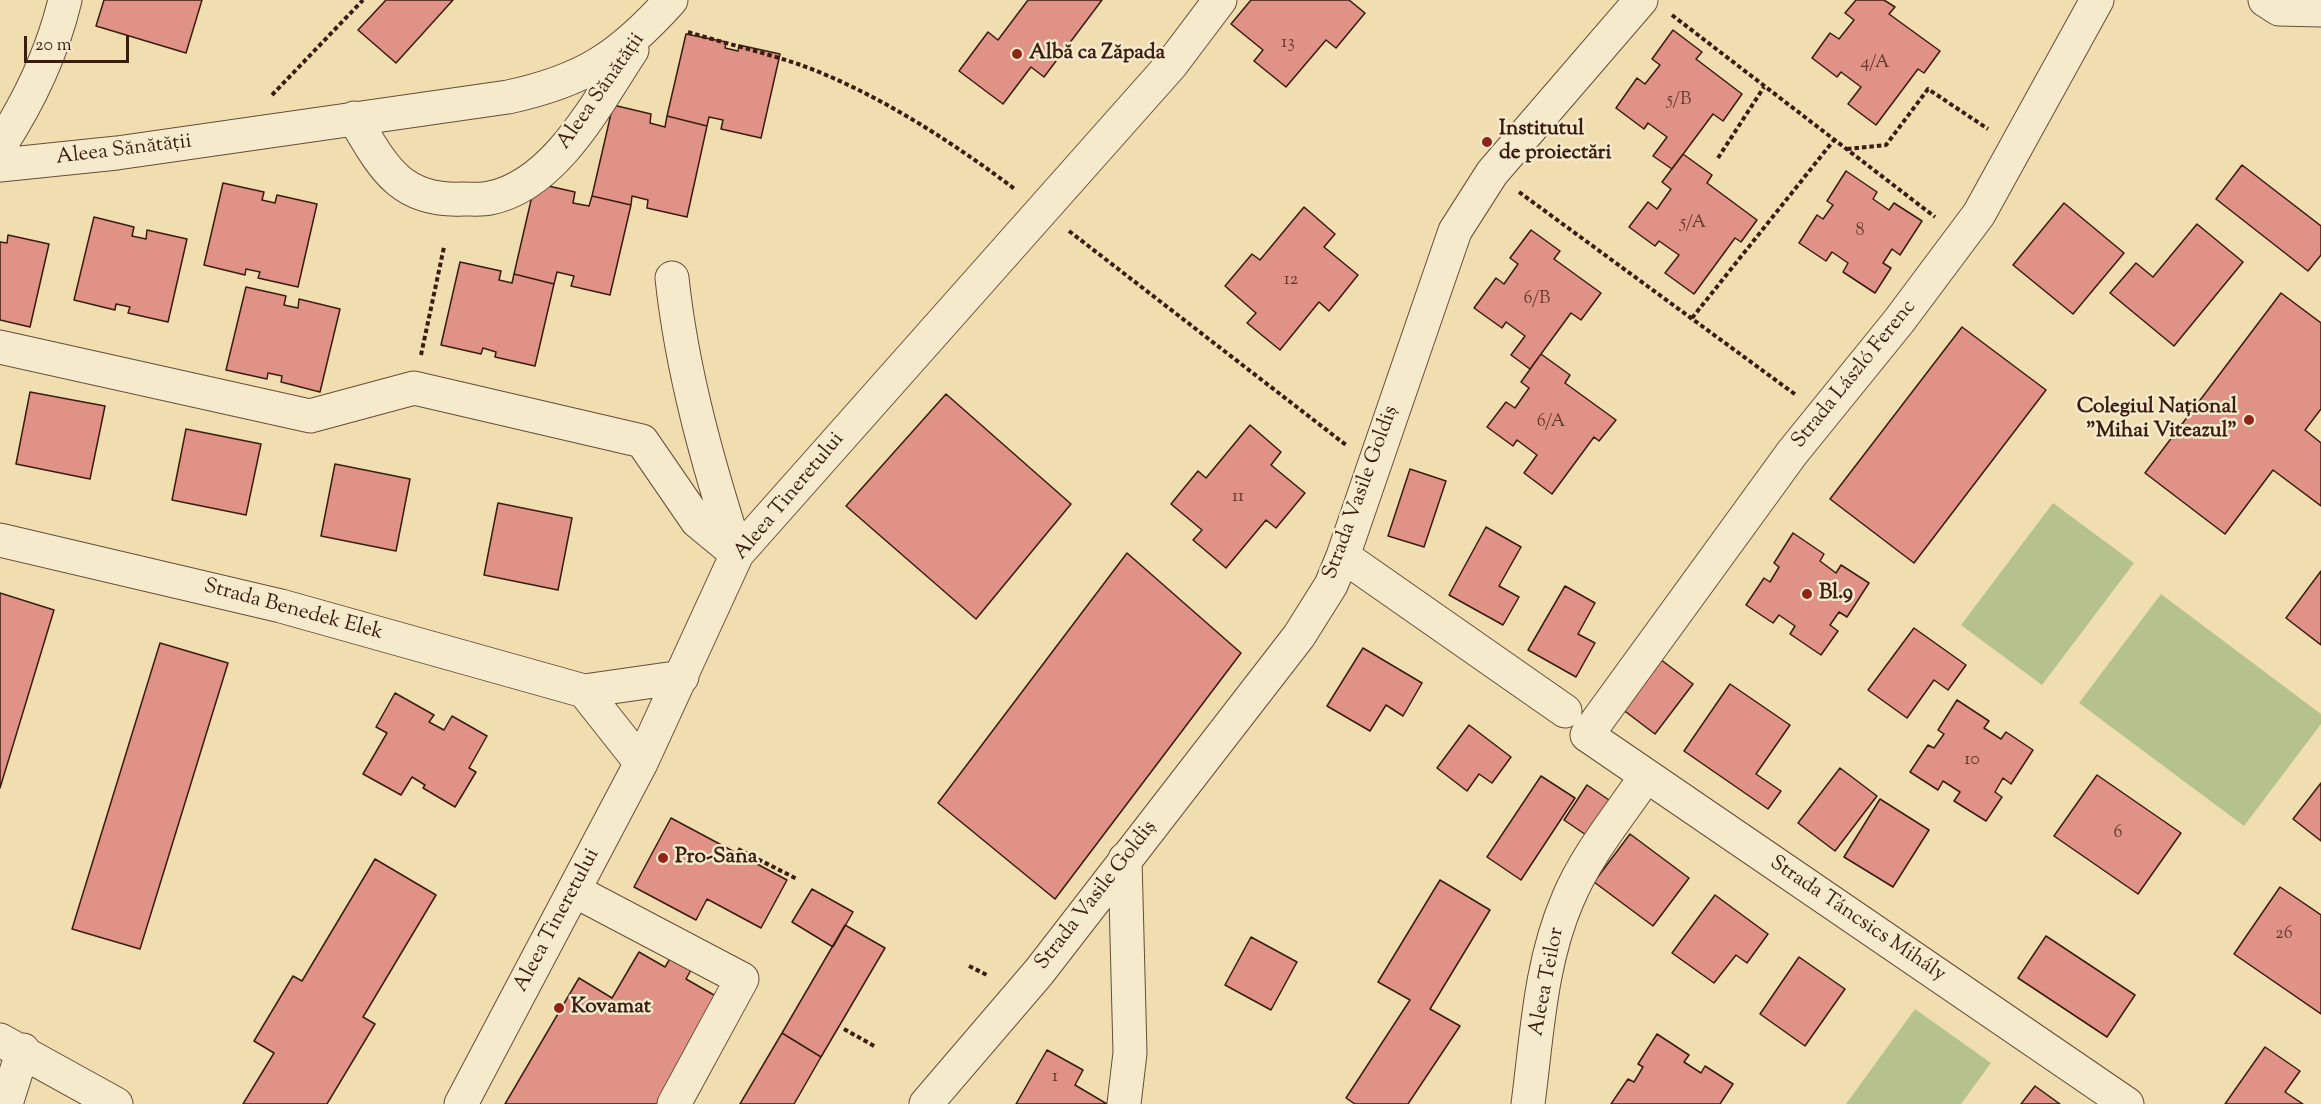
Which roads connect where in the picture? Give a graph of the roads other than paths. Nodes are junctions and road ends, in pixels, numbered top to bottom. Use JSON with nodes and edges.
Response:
{"nodes":[{"id":1,"x":64,"y":0,"type":"edge"},
{"id":2,"x":671,"y":0,"type":"edge"},
{"id":3,"x":1220,"y":0,"type":"edge"},
{"id":4,"x":2097,"y":0,"type":"edge"},
{"id":5,"x":2265,"y":0,"type":"edge"},
{"id":6,"x":1655,"y":6,"type":"edge"},
{"id":7,"x":2321,"y":10,"type":"edge"},
{"id":8,"x":648,"y":25,"type":"junction"},
{"id":9,"x":354,"y":118,"type":"junction"},
{"id":10,"x":0,"y":146,"type":"edge"},
{"id":11,"x":0,"y":165,"type":"edge"},
{"id":12,"x":672,"y":278,"type":"dead end"},
{"id":13,"x":0,"y":346,"type":"edge"},
{"id":14,"x":0,"y":540,"type":"edge"},
{"id":15,"x":737,"y":554,"type":"junction"},
{"id":16,"x":1344,"y":556,"type":"junction"},
{"id":17,"x":682,"y":677,"type":"junction"},
{"id":18,"x":584,"y":691,"type":"junction"},
{"id":19,"x":1565,"y":711,"type":"dead end"},
{"id":20,"x":1587,"y":735,"type":"joint"},
{"id":21,"x":641,"y":763,"type":"junction"},
{"id":22,"x":1646,"y":776,"type":"junction"},
{"id":23,"x":1125,"y":859,"type":"junction"},
{"id":24,"x":575,"y":891,"type":"junction"},
{"id":25,"x":11,"y":1045,"type":"edge"},
{"id":26,"x":6,"y":1104,"type":"edge"},
{"id":27,"x":116,"y":1104,"type":"edge"},
{"id":28,"x":460,"y":1104,"type":"edge"},
{"id":29,"x":674,"y":1104,"type":"edge"},
{"id":30,"x":926,"y":1104,"type":"edge"},
{"id":31,"x":1124,"y":1104,"type":"edge"},
{"id":32,"x":1528,"y":1104,"type":"edge"},
{"id":33,"x":2127,"y":1104,"type":"edge"}],
"edges":[{"from":1,"to":10,"type":"street"},
{"from":2,"to":8,"type":"street","name":"Aleea Sănătății"},
{"from":3,"to":15,"type":"street","name":"Aleea Tineretului"},
{"from":4,"to":20,"type":"street","name":"Strada László Ferenc"},
{"from":5,"to":7,"type":"street"},
{"from":6,"to":16,"type":"street","name":"Strada Vasile Goldiș"},
{"from":8,"to":9,"type":"street","name":"Aleea Sănătății"},
{"from":8,"to":9,"type":"street","name":"Aleea Sănătății"},
{"from":9,"to":11,"type":"street","name":"Aleea Sănătății"},
{"from":12,"to":15,"type":"street"},
{"from":13,"to":15,"type":"street"},
{"from":14,"to":18,"type":"street","name":"Strada Benedek Elek"},
{"from":15,"to":17,"type":"street","name":"Aleea Tineretului"},
{"from":16,"to":19,"type":"street"},
{"from":16,"to":23,"type":"street","name":"Strada Vasile Goldiș"},
{"from":17,"to":18,"type":"street","name":"Strada Benedek Elek"},
{"from":17,"to":21,"type":"street","name":"Aleea Tineretului"},
{"from":18,"to":21,"type":"street"},
{"from":20,"to":22,"type":"street","name":"Strada Táncsics Mihály"},
{"from":21,"to":24,"type":"street","name":"Aleea Tineretului"},
{"from":22,"to":32,"type":"street","name":"Aleea Teilor"},
{"from":22,"to":33,"type":"street","name":"Strada Táncsics Mihály"},
{"from":23,"to":30,"type":"street","name":"Strada Vasile Goldiș"},
{"from":23,"to":31,"type":"street"},
{"from":24,"to":28,"type":"street","name":"Aleea Tineretului"},
{"from":24,"to":29,"type":"street"},
{"from":25,"to":26,"type":"street"},
{"from":25,"to":27,"type":"street"}]}
